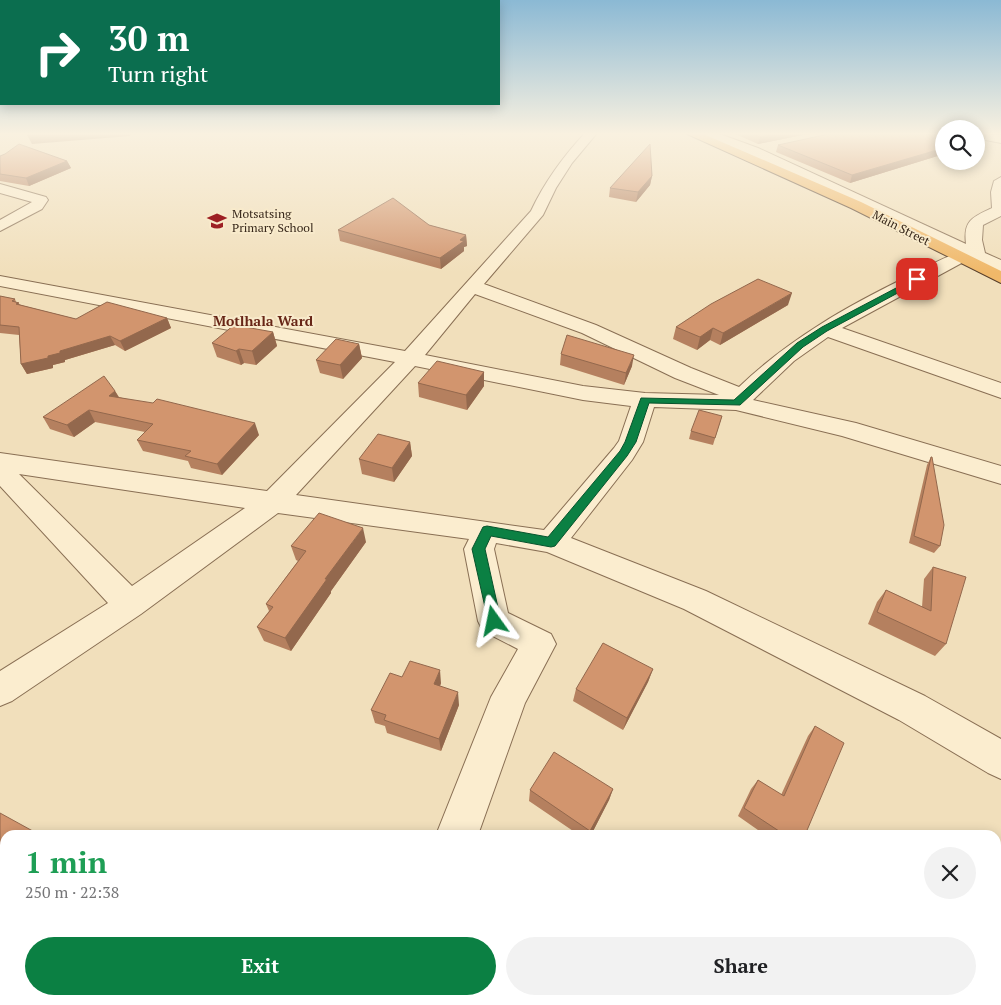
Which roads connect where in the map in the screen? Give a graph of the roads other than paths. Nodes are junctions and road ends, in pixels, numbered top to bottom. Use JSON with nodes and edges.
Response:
{"nodes":[{"id":1,"x":556,"y":180,"type":"edge"},
{"id":2,"x":798,"y":180,"type":"edge"},
{"id":3,"x":812,"y":180,"type":"edge"},
{"id":4,"x":1001,"y":181,"type":"edge"},
{"id":5,"x":0,"y":188,"type":"edge"},
{"id":6,"x":1001,"y":210,"type":"edge"},
{"id":7,"x":0,"y":226,"type":"edge"},
{"id":8,"x":968,"y":257,"type":"junction"},
{"id":9,"x":993,"y":268,"type":"edge"},
{"id":10,"x":1001,"y":278,"type":"edge"},
{"id":11,"x":0,"y":281,"type":"edge"},
{"id":12,"x":472,"y":286,"type":"junction"},
{"id":13,"x":824,"y":329,"type":"junction"},
{"id":14,"x":410,"y":359,"type":"junction"},
{"id":15,"x":1001,"y":391,"type":"edge"},
{"id":16,"x":645,"y":400,"type":"junction"},
{"id":17,"x":740,"y":400,"type":"junction"},
{"id":18,"x":0,"y":462,"type":"edge"},
{"id":19,"x":0,"y":470,"type":"edge"},
{"id":20,"x":1001,"y":475,"type":"edge"},
{"id":21,"x":272,"y":502,"type":"junction"},
{"id":22,"x":487,"y":531,"type":"junction"},
{"id":23,"x":551,"y":542,"type":"junction"},
{"id":24,"x":130,"y":605,"type":"junction"},
{"id":25,"x":0,"y":690,"type":"edge"},
{"id":26,"x":1001,"y":760,"type":"edge"},
{"id":27,"x":459,"y":830,"type":"edge"}],
"edges":[{"from":1,"to":12,"type":"street"},
{"from":2,"to":8,"type":"highway","name":"Main Street"},
{"from":3,"to":8,"type":"street"},
{"from":4,"to":6,"type":"street"},
{"from":5,"to":7,"type":"street"},
{"from":6,"to":8,"type":"street"},
{"from":8,"to":9,"type":"street"},
{"from":8,"to":13,"type":"street"},
{"from":9,"to":10,"type":"highway"},
{"from":11,"to":14,"type":"street"},
{"from":12,"to":14,"type":"street"},
{"from":12,"to":17,"type":"street"},
{"from":13,"to":15,"type":"street"},
{"from":13,"to":17,"type":"street"},
{"from":14,"to":16,"type":"street"},
{"from":14,"to":21,"type":"street"},
{"from":16,"to":17,"type":"street"},
{"from":16,"to":23,"type":"street"},
{"from":17,"to":20,"type":"street"},
{"from":18,"to":21,"type":"street"},
{"from":19,"to":24,"type":"street"},
{"from":21,"to":22,"type":"street"},
{"from":21,"to":24,"type":"street"},
{"from":22,"to":23,"type":"street"},
{"from":22,"to":27,"type":"street"},
{"from":23,"to":26,"type":"street"},
{"from":24,"to":25,"type":"street"}]}
